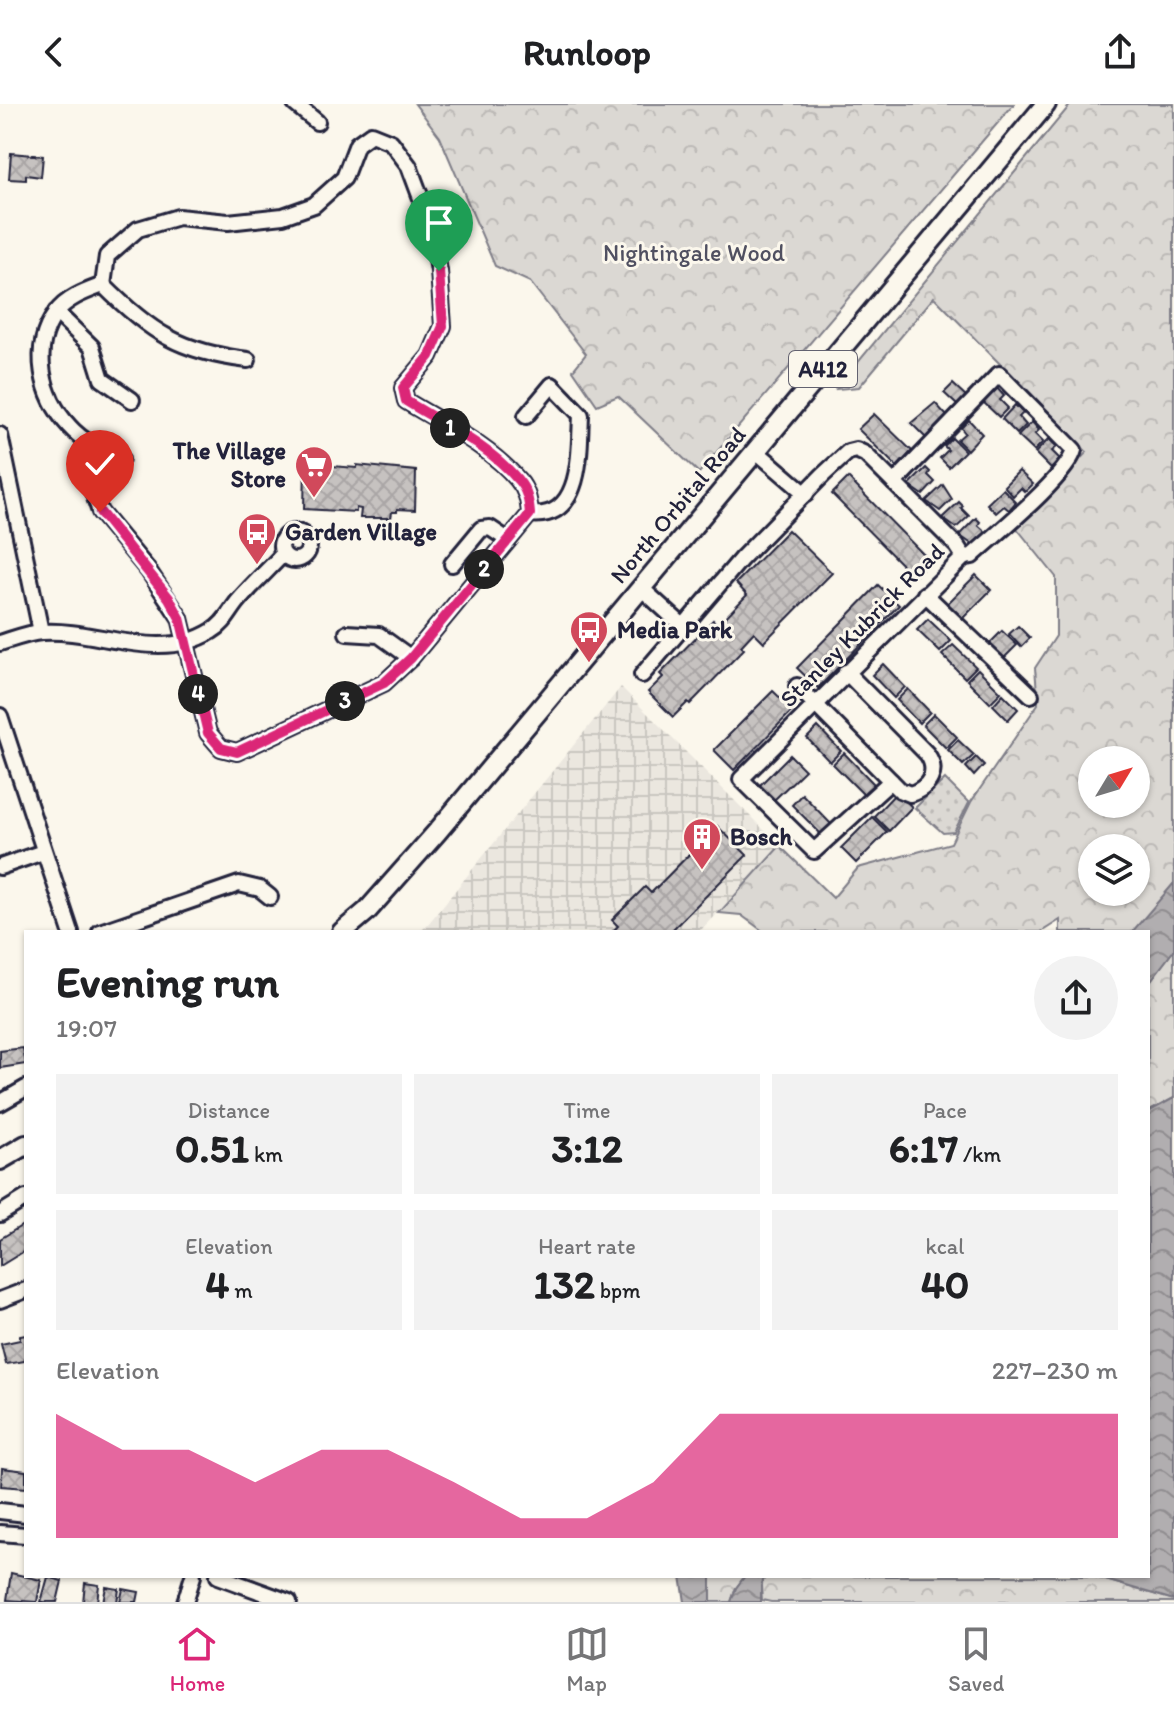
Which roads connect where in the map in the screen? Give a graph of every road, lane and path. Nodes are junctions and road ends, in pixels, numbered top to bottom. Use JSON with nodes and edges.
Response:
{"nodes":[{"id":1,"x":295,"y":104,"type":"edge"},
{"id":2,"x":1046,"y":104,"type":"edge"},
{"id":3,"x":317,"y":122,"type":"dead end"},
{"id":4,"x":103,"y":285,"type":"junction"},
{"id":5,"x":56,"y":312,"type":"junction"},
{"id":6,"x":248,"y":360,"type":"dead end"},
{"id":7,"x":132,"y":400,"type":"dead end"},
{"id":8,"x":526,"y":416,"type":"dead end"},
{"id":9,"x":0,"y":435,"type":"edge"},
{"id":10,"x":97,"y":448,"type":"junction"},
{"id":11,"x":756,"y":451,"type":"junction"},
{"id":12,"x":121,"y":459,"type":"dead end"},
{"id":13,"x":894,"y":483,"type":"junction"},
{"id":14,"x":806,"y":494,"type":"junction"},
{"id":15,"x":530,"y":514,"type":"junction"},
{"id":16,"x":508,"y":540,"type":"junction"},
{"id":17,"x":283,"y":554,"type":"dead end"},
{"id":18,"x":964,"y":557,"type":"junction"},
{"id":19,"x":452,"y":564,"type":"dead end"},
{"id":20,"x":640,"y":587,"type":"junction"},
{"id":21,"x":925,"y":594,"type":"junction"},
{"id":22,"x":684,"y":627,"type":"junction"},
{"id":23,"x":41,"y":632,"type":"junction"},
{"id":24,"x":347,"y":633,"type":"dead end"},
{"id":25,"x":185,"y":641,"type":"junction"},
{"id":26,"x":0,"y":643,"type":"edge"},
{"id":27,"x":411,"y":658,"type":"junction"},
{"id":28,"x":846,"y":672,"type":"junction"},
{"id":29,"x":642,"y":675,"type":"dead end"},
{"id":30,"x":797,"y":686,"type":"dead end"},
{"id":31,"x":1031,"y":695,"type":"dead end"},
{"id":32,"x":814,"y":704,"type":"junction"},
{"id":33,"x":0,"y":716,"type":"edge"},
{"id":34,"x":891,"y":781,"type":"junction"},
{"id":35,"x":43,"y":852,"type":"junction"},
{"id":36,"x":0,"y":867,"type":"edge"},
{"id":37,"x":270,"y":897,"type":"dead end"},
{"id":38,"x":70,"y":930,"type":"edge"},
{"id":39,"x":106,"y":930,"type":"edge"},
{"id":40,"x":344,"y":930,"type":"edge"},
{"id":41,"x":24,"y":1089,"type":"edge"},
{"id":42,"x":0,"y":1103,"type":"edge"},
{"id":43,"x":24,"y":1146,"type":"edge"},
{"id":44,"x":0,"y":1160,"type":"edge"},
{"id":45,"x":24,"y":1199,"type":"edge"},
{"id":46,"x":0,"y":1214,"type":"edge"},
{"id":47,"x":24,"y":1291,"type":"edge"},
{"id":48,"x":0,"y":1300,"type":"edge"},
{"id":49,"x":0,"y":1511,"type":"edge"},
{"id":50,"x":24,"y":1514,"type":"edge"},
{"id":51,"x":0,"y":1533,"type":"edge"},
{"id":52,"x":24,"y":1535,"type":"edge"},
{"id":53,"x":192,"y":1578,"type":"edge"},
{"id":54,"x":223,"y":1578,"type":"edge"},
{"id":55,"x":185,"y":1602,"type":"edge"},
{"id":56,"x":289,"y":1602,"type":"edge"}],
"edges":[{"from":1,"to":3,"type":"street"},
{"from":2,"to":11,"type":"main road","name":"North Orbital Road","number":"A412"},
{"from":4,"to":5,"type":"street"},
{"from":4,"to":6,"type":"street"},
{"from":4,"to":15,"type":"street"},
{"from":5,"to":7,"type":"street"},
{"from":5,"to":10,"type":"street"},
{"from":8,"to":15,"type":"street"},
{"from":9,"to":23,"type":"street"},
{"from":10,"to":12,"type":"street"},
{"from":10,"to":25,"type":"street"},
{"from":11,"to":14,"type":"street"},
{"from":11,"to":20,"type":"main road","name":"North Orbital Road","number":"A412"},
{"from":13,"to":14,"type":"street","name":"Stanley Kubrick Road"},
{"from":13,"to":18,"type":"street","name":"Stanley Kubrick Road"},
{"from":13,"to":18,"type":"street"},
{"from":14,"to":22,"type":"street","name":"Stanley Kubrick Road"},
{"from":15,"to":16,"type":"street"},
{"from":16,"to":19,"type":"street"},
{"from":16,"to":27,"type":"street"},
{"from":17,"to":25,"type":"street"},
{"from":18,"to":21,"type":"street","name":"Stanley Kubrick Road"},
{"from":20,"to":22,"type":"street"},
{"from":20,"to":40,"type":"main road","name":"North Orbital Road","number":"A412"},
{"from":21,"to":28,"type":"street","name":"Stanley Kubrick Road"},
{"from":21,"to":31,"type":"street"},
{"from":22,"to":29,"type":"street","name":"Stanley Kubrick Road"},
{"from":23,"to":25,"type":"street"},
{"from":23,"to":26,"type":"street"},
{"from":24,"to":27,"type":"street"},
{"from":25,"to":27,"type":"street"},
{"from":28,"to":32,"type":"street","name":"Stanley Kubrick Road"},
{"from":28,"to":34,"type":"street"},
{"from":30,"to":32,"type":"street"},
{"from":32,"to":34,"type":"street"},
{"from":32,"to":34,"type":"street","name":"Stanley Kubrick Road"},
{"from":33,"to":35,"type":"street"},
{"from":35,"to":36,"type":"street"},
{"from":35,"to":38,"type":"street"},
{"from":37,"to":39,"type":"street"},
{"from":41,"to":42,"type":"street"},
{"from":43,"to":44,"type":"main road"},
{"from":45,"to":46,"type":"street"},
{"from":47,"to":48,"type":"street"},
{"from":49,"to":50,"type":"street"},
{"from":51,"to":52,"type":"street"},
{"from":53,"to":55,"type":"street"},
{"from":54,"to":56,"type":"street"}]}
